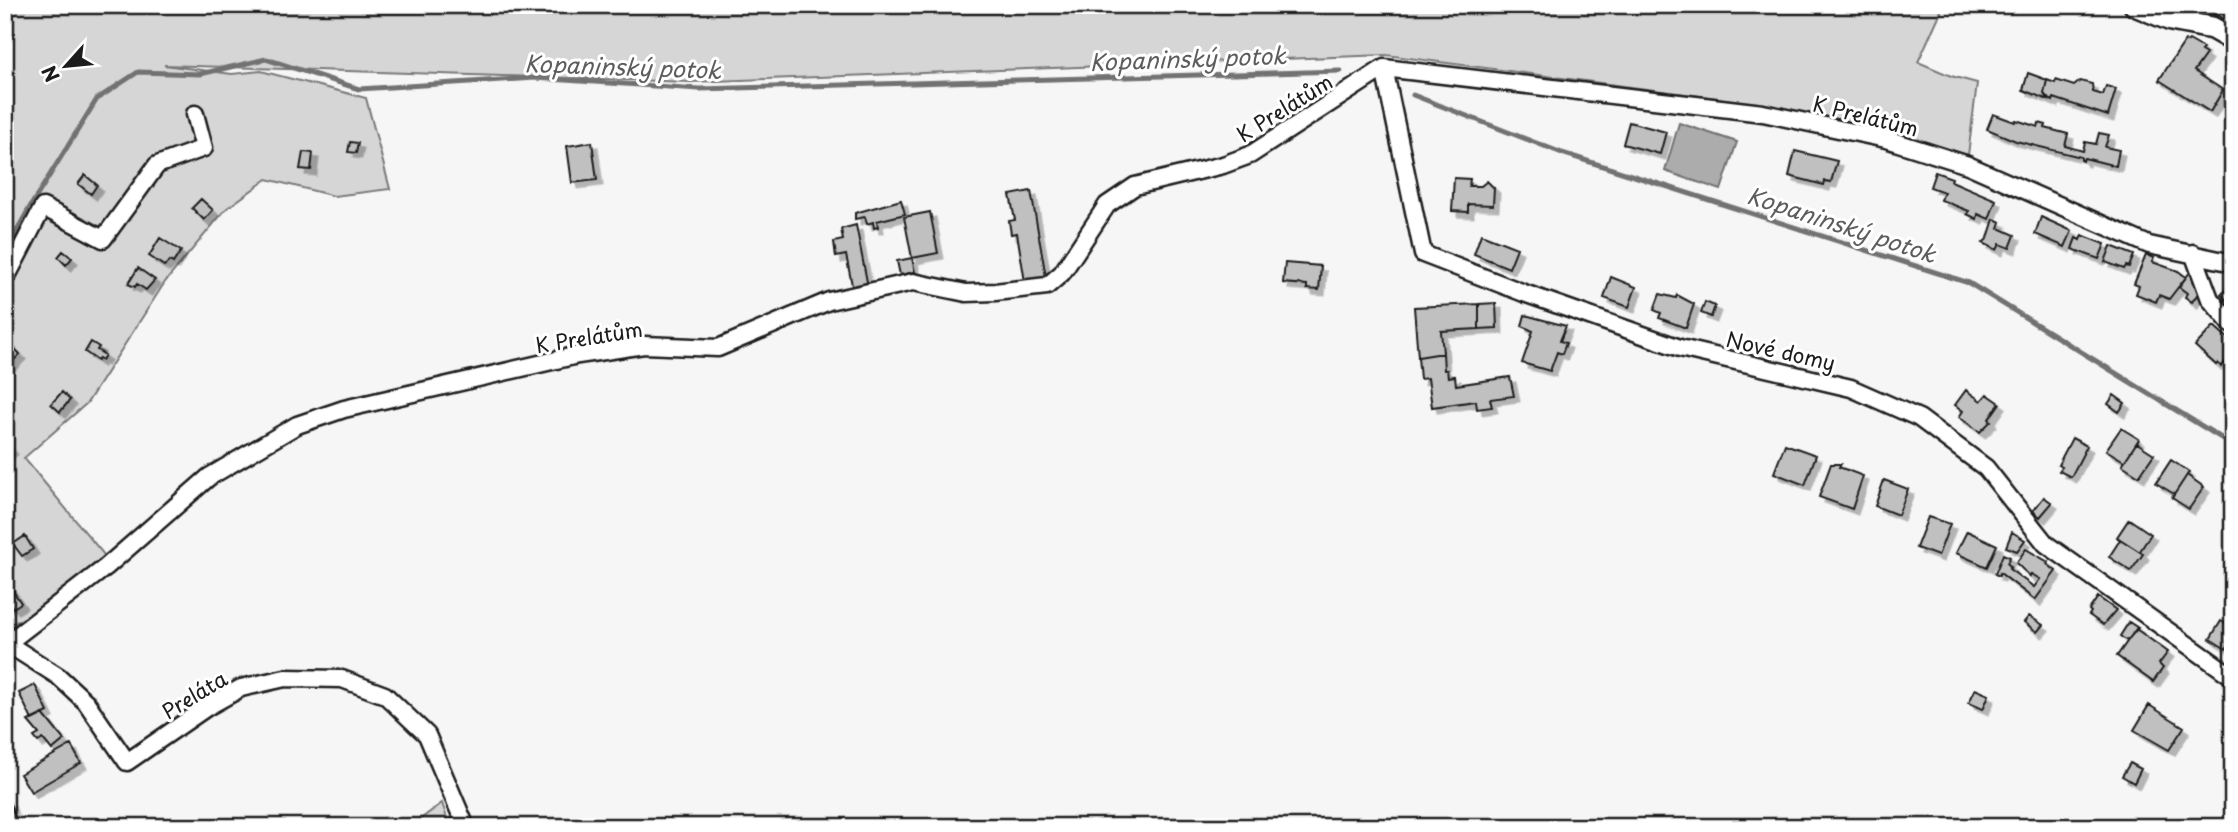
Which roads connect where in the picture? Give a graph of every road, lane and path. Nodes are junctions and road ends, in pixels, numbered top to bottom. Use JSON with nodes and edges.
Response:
{"nodes":[{"id":1,"x":2135,"y":5,"type":"edge"},
{"id":2,"x":2233,"y":40,"type":"edge"},
{"id":3,"x":1384,"y":68,"type":"junction"},
{"id":4,"x":195,"y":114,"type":"dead end"},
{"id":5,"x":2193,"y":253,"type":"junction"},
{"id":6,"x":2233,"y":263,"type":"edge"},
{"id":7,"x":5,"y":280,"type":"edge"},
{"id":8,"x":2233,"y":326,"type":"edge"},
{"id":9,"x":7,"y":645,"type":"edge"},
{"id":10,"x":2233,"y":677,"type":"edge"},
{"id":11,"x":467,"y":827,"type":"edge"}],
"edges":[{"from":1,"to":2,"type":"street"},
{"from":3,"to":5,"type":"street","name":"K Prelátům"},
{"from":3,"to":9,"type":"street","name":"K Prelátům"},
{"from":3,"to":10,"type":"street","name":"Nové domy"},
{"from":4,"to":7,"type":"street"},
{"from":5,"to":6,"type":"street","name":"K Prelátům"},
{"from":5,"to":8,"type":"street"},
{"from":9,"to":11,"type":"street","name":"Preláta"}]}
